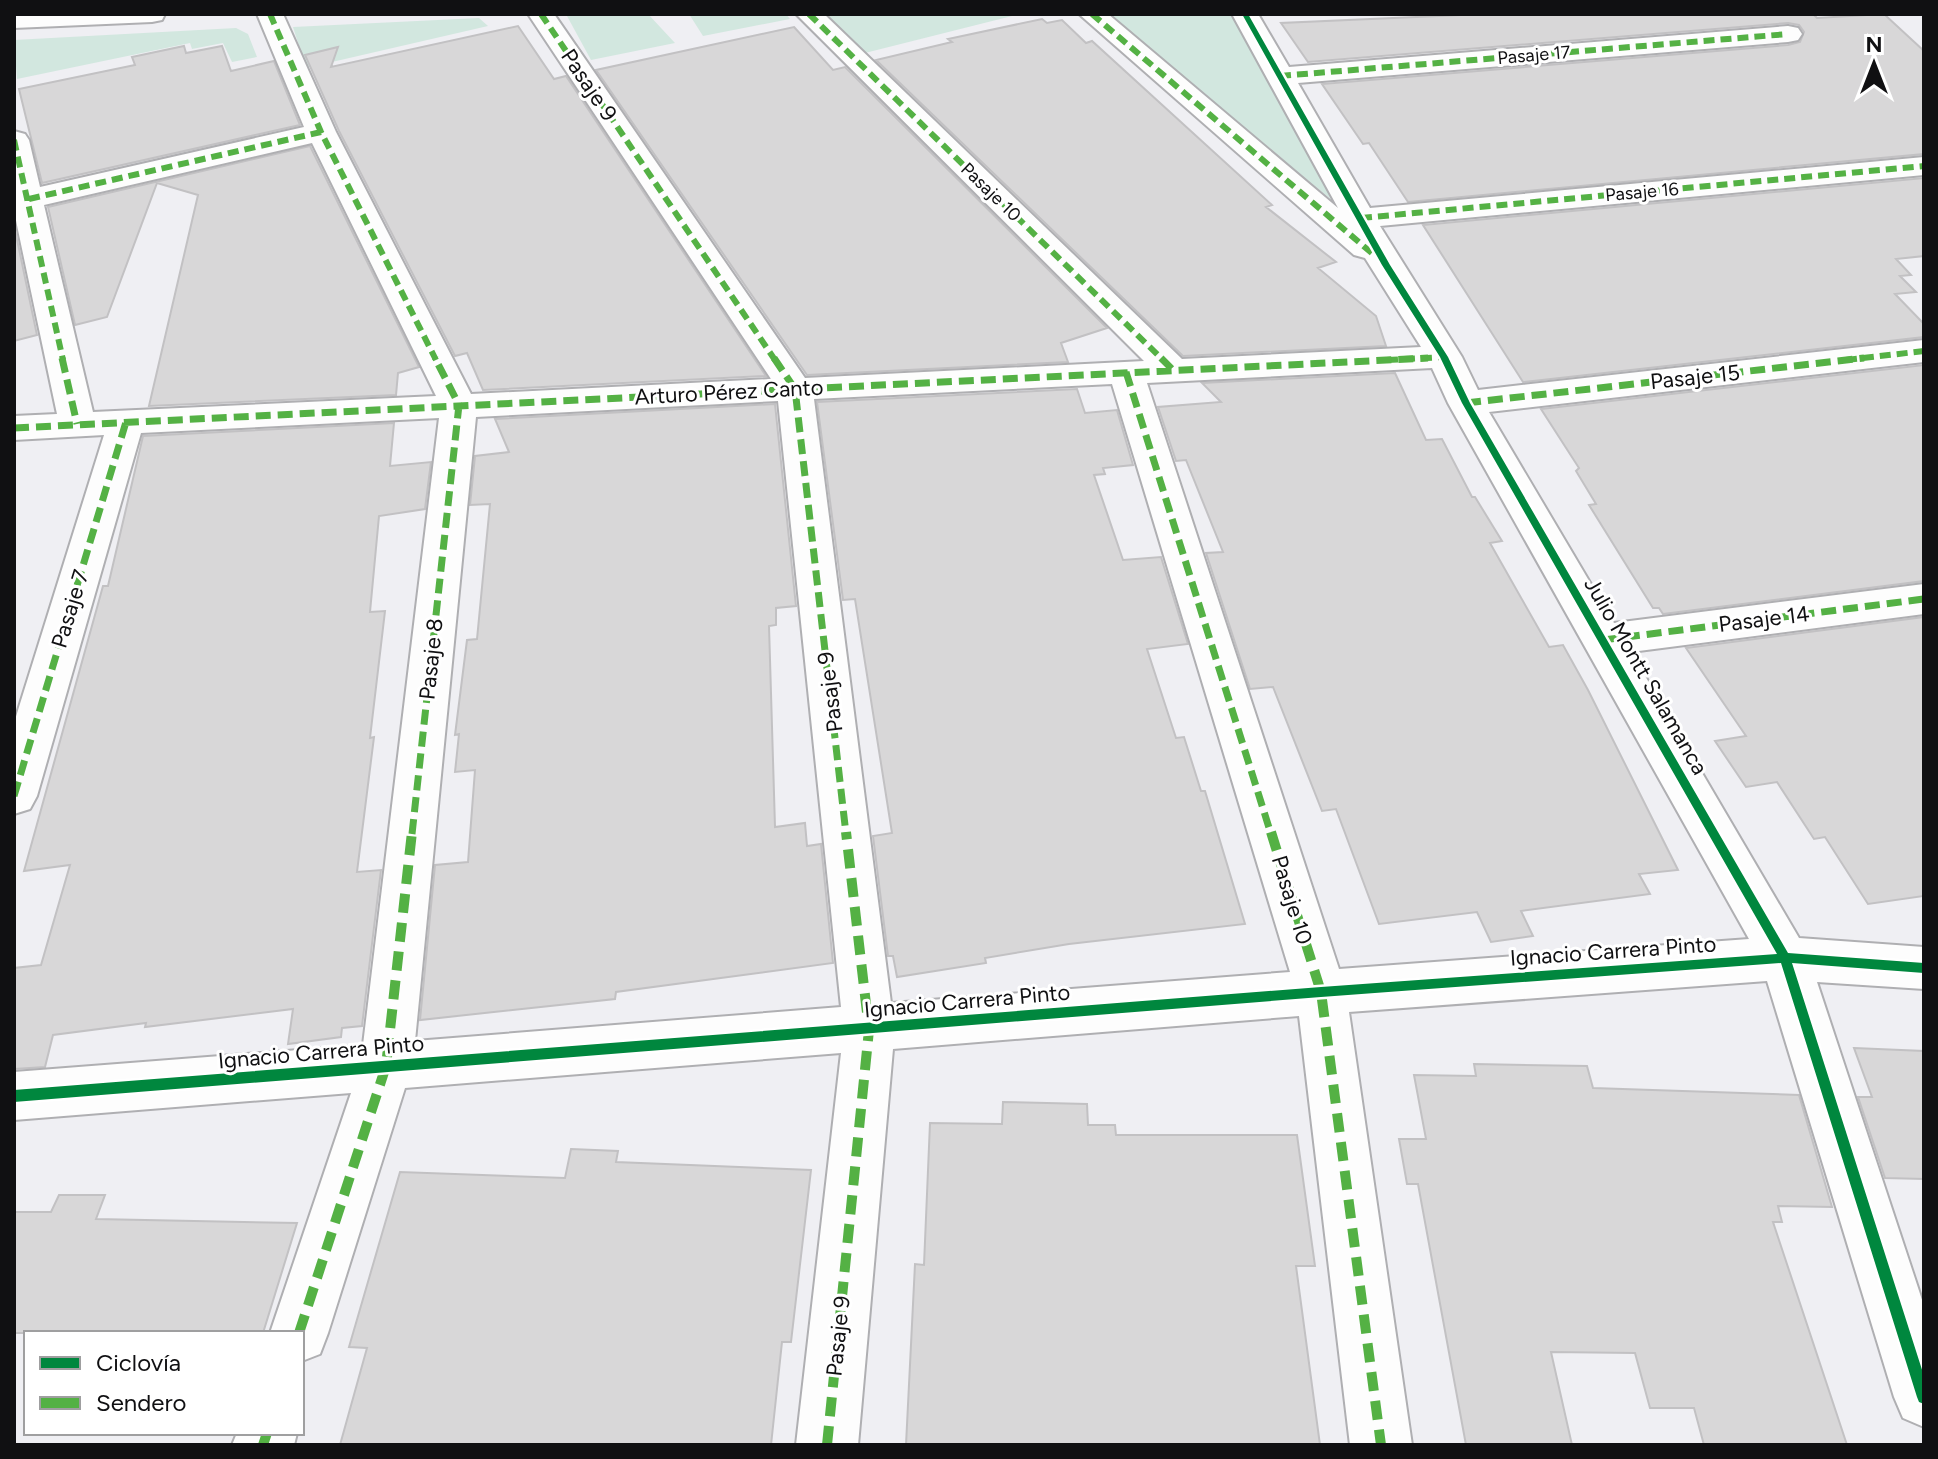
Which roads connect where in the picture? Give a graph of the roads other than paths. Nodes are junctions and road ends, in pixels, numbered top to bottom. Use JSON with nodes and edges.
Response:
{"nodes":[{"id":1,"x":152,"y":14,"type":"edge"},
{"id":2,"x":270,"y":14,"type":"edge"},
{"id":3,"x":541,"y":14,"type":"edge"},
{"id":4,"x":809,"y":14,"type":"edge"},
{"id":5,"x":1092,"y":14,"type":"edge"},
{"id":6,"x":1245,"y":14,"type":"edge"},
{"id":7,"x":14,"y":20,"type":"edge"},
{"id":8,"x":1788,"y":34,"type":"dead end"},
{"id":9,"x":1280,"y":76,"type":"junction"},
{"id":10,"x":321,"y":132,"type":"junction"},
{"id":11,"x":14,"y":140,"type":"edge"},
{"id":12,"x":1924,"y":166,"type":"edge"},
{"id":13,"x":29,"y":199,"type":"junction"},
{"id":14,"x":1361,"y":218,"type":"junction"},
{"id":15,"x":1386,"y":265,"type":"junction"},
{"id":16,"x":1924,"y":351,"type":"edge"},
{"id":17,"x":1444,"y":357,"type":"junction"},
{"id":18,"x":1150,"y":371,"type":"junction"},
{"id":19,"x":795,"y":389,"type":"junction"},
{"id":20,"x":1466,"y":403,"type":"junction"},
{"id":21,"x":459,"y":405,"type":"junction"},
{"id":22,"x":126,"y":422,"type":"junction"},
{"id":23,"x":77,"y":424,"type":"junction"},
{"id":24,"x":14,"y":428,"type":"edge"},
{"id":25,"x":1924,"y":599,"type":"edge"},
{"id":26,"x":1603,"y":640,"type":"junction"},
{"id":27,"x":14,"y":796,"type":"edge"},
{"id":28,"x":1785,"y":958,"type":"junction"},
{"id":29,"x":1924,"y":968,"type":"edge"},
{"id":30,"x":1321,"y":992,"type":"junction"},
{"id":31,"x":869,"y":1030,"type":"junction"},
{"id":32,"x":386,"y":1066,"type":"junction"},
{"id":33,"x":14,"y":1096,"type":"edge"},
{"id":34,"x":300,"y":1331,"type":"edge"},
{"id":35,"x":1924,"y":1397,"type":"edge"},
{"id":36,"x":827,"y":1445,"type":"edge"},
{"id":37,"x":1381,"y":1445,"type":"edge"}],
"edges":[{"from":1,"to":7,"type":"street"},
{"from":2,"to":10,"type":"street"},
{"from":3,"to":19,"type":"street","name":"Pasaje 9"},
{"from":4,"to":18,"type":"street","name":"Pasaje 10"},
{"from":5,"to":15,"type":"street"},
{"from":6,"to":9,"type":"street","name":"Julio Montt Salamanca"},
{"from":8,"to":9,"type":"street","name":"Pasaje 17"},
{"from":9,"to":14,"type":"street","name":"Julio Montt Salamanca"},
{"from":10,"to":13,"type":"street"},
{"from":10,"to":21,"type":"street"},
{"from":11,"to":13,"type":"street"},
{"from":12,"to":14,"type":"street","name":"Pasaje 16"},
{"from":13,"to":23,"type":"street"},
{"from":14,"to":15,"type":"street","name":"Julio Montt Salamanca"},
{"from":15,"to":17,"type":"street","name":"Julio Montt Salamanca"},
{"from":16,"to":20,"type":"street","name":"Pasaje 15"},
{"from":17,"to":18,"type":"street","name":"Arturo Pérez Canto"},
{"from":17,"to":20,"type":"street","name":"Julio Montt Salamanca"},
{"from":18,"to":19,"type":"street","name":"Arturo Pérez Canto"},
{"from":18,"to":30,"type":"street","name":"Pasaje 10"},
{"from":19,"to":21,"type":"street","name":"Arturo Pérez Canto"},
{"from":19,"to":31,"type":"street","name":"Pasaje 9"},
{"from":20,"to":26,"type":"street","name":"Julio Montt Salamanca"},
{"from":21,"to":22,"type":"street","name":"Arturo Pérez Canto"},
{"from":21,"to":32,"type":"street","name":"Pasaje 8"},
{"from":22,"to":23,"type":"street","name":"Arturo Pérez Canto"},
{"from":22,"to":27,"type":"street","name":"Pasaje 7"},
{"from":23,"to":24,"type":"street","name":"Arturo Pérez Canto"},
{"from":25,"to":26,"type":"street","name":"Pasaje 14"},
{"from":26,"to":28,"type":"street","name":"Julio Montt Salamanca"},
{"from":28,"to":29,"type":"street","name":"Ignacio Carrera Pinto"},
{"from":28,"to":30,"type":"street","name":"Ignacio Carrera Pinto"},
{"from":28,"to":35,"type":"street","name":"Julio Montt Salamanca"},
{"from":30,"to":31,"type":"street","name":"Ignacio Carrera Pinto"},
{"from":30,"to":37,"type":"street","name":"Pasaje 10"},
{"from":31,"to":32,"type":"street","name":"Ignacio Carrera Pinto"},
{"from":31,"to":36,"type":"street","name":"Pasaje 9"},
{"from":32,"to":33,"type":"street","name":"Ignacio Carrera Pinto"},
{"from":32,"to":34,"type":"street","name":"Pasaje 8"}]}
